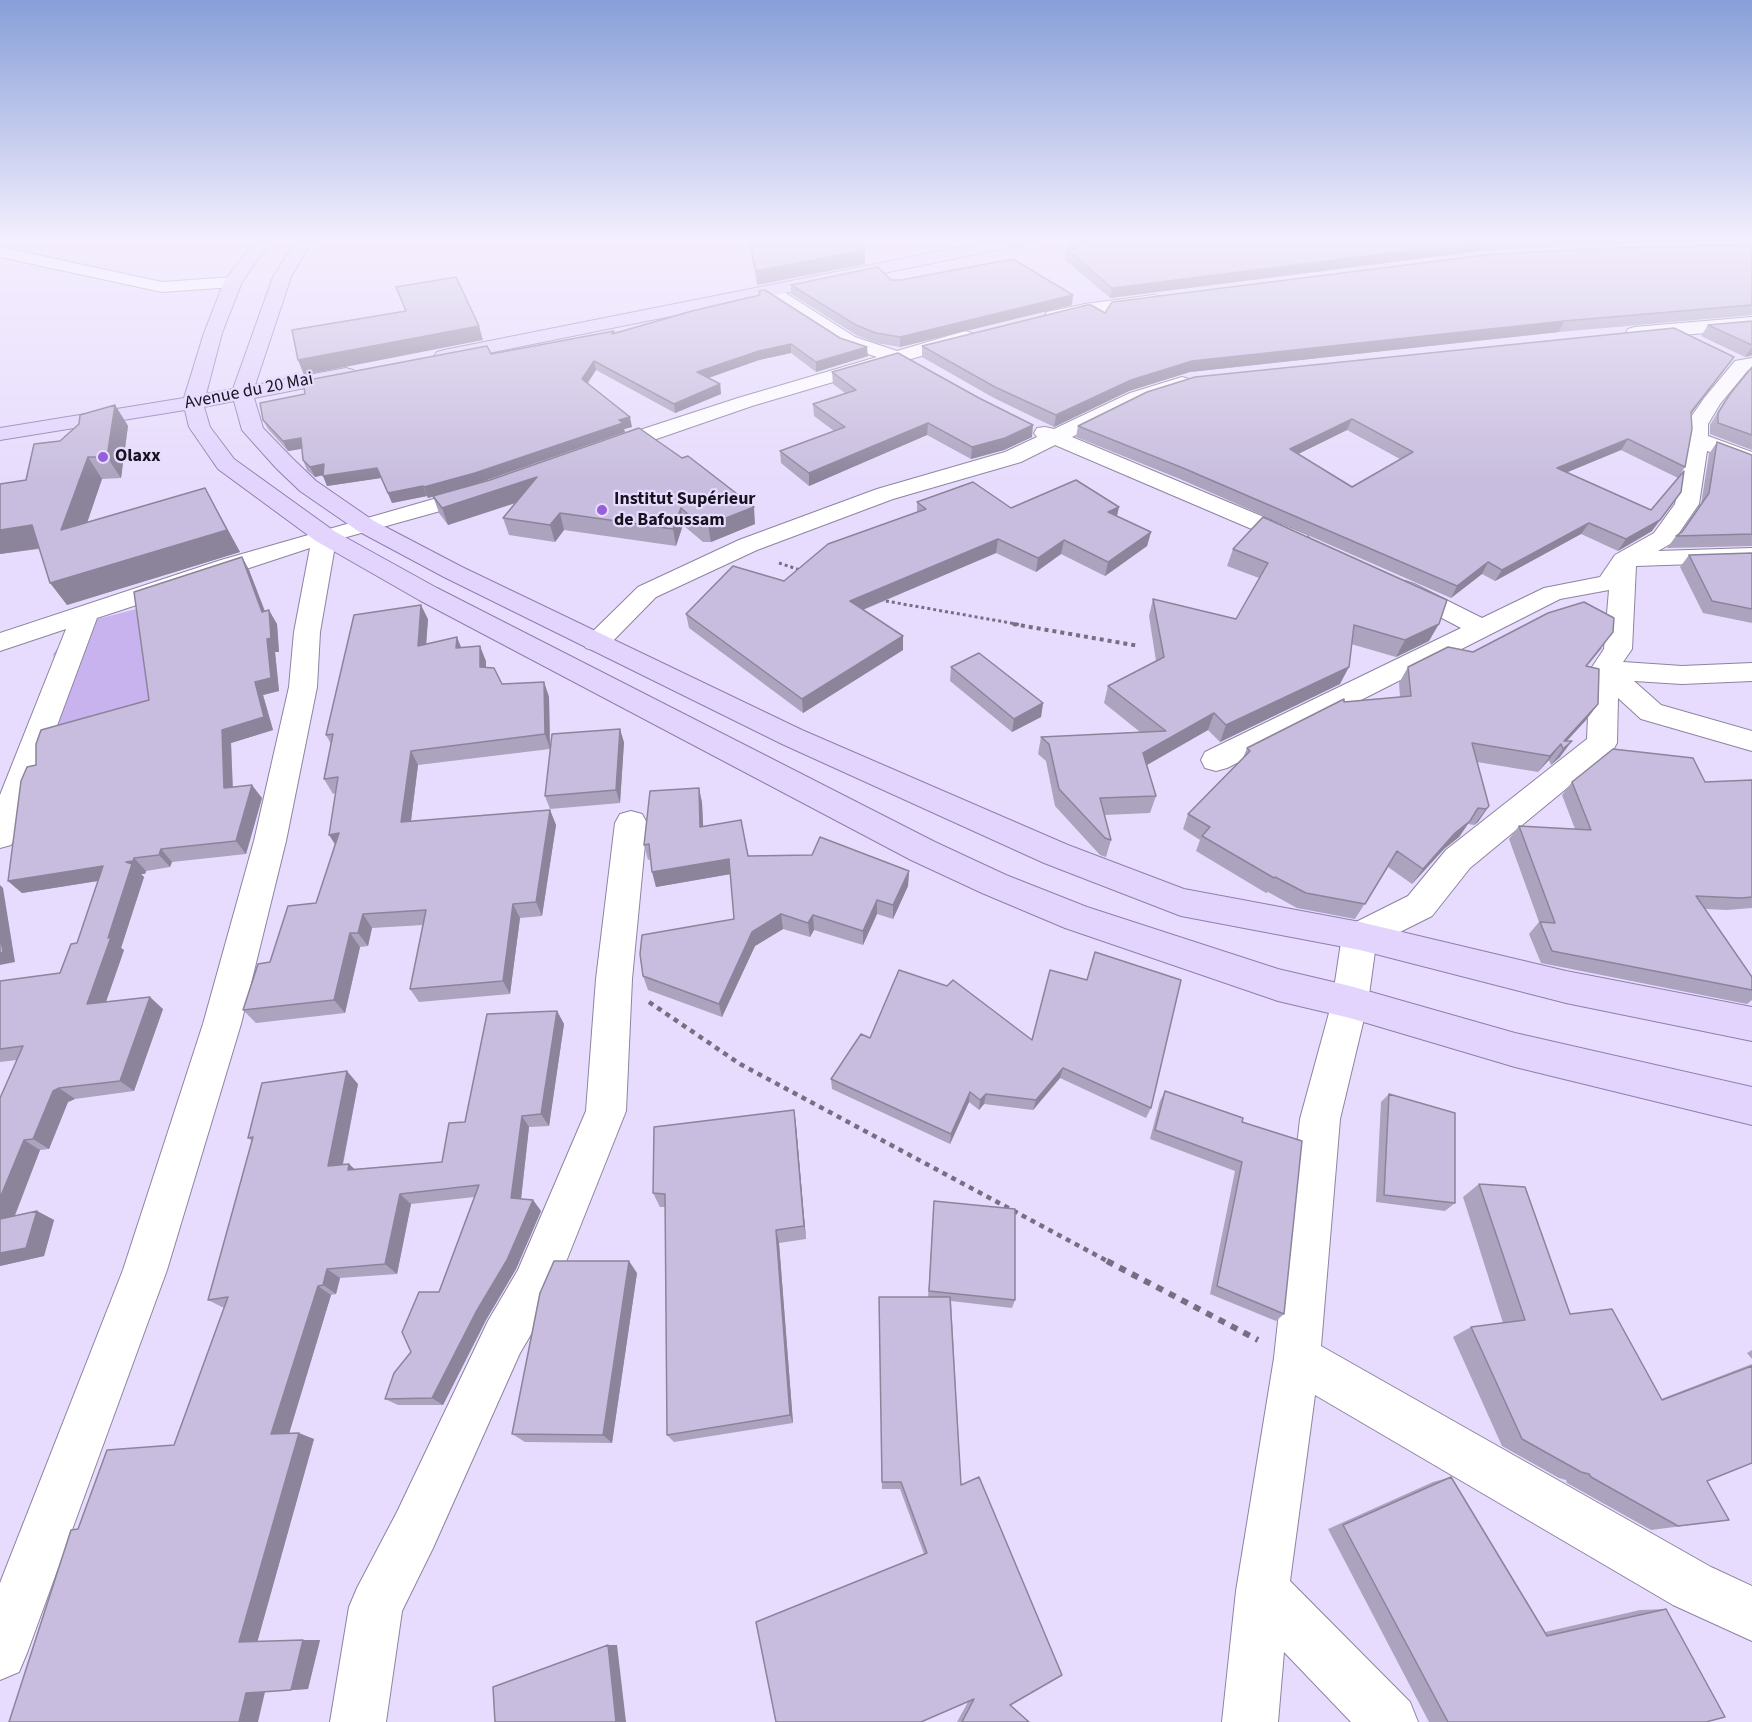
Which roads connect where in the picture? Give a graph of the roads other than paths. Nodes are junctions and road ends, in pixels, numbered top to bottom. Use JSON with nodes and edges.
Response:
{"nodes":[{"id":1,"x":218,"y":319,"type":"edge"},
{"id":2,"x":267,"y":319,"type":"edge"},
{"id":3,"x":627,"y":319,"type":"edge"},
{"id":4,"x":812,"y":319,"type":"edge"},
{"id":5,"x":1752,"y":323,"type":"edge"},
{"id":6,"x":1673,"y":331,"type":"junction"},
{"id":7,"x":984,"y":332,"type":"edge"},
{"id":8,"x":1618,"y":335,"type":"edge"},
{"id":9,"x":1702,"y":345,"type":"edge"},
{"id":10,"x":1722,"y":355,"type":"edge"},
{"id":11,"x":900,"y":356,"type":"junction"},
{"id":12,"x":427,"y":359,"type":"edge"},
{"id":13,"x":1747,"y":364,"type":"edge"},
{"id":14,"x":370,"y":370,"type":"edge"},
{"id":15,"x":928,"y":371,"type":"edge"},
{"id":16,"x":1200,"y":379,"type":"edge"},
{"id":17,"x":242,"y":393,"type":"junction"},
{"id":18,"x":193,"y":404,"type":"junction"},
{"id":19,"x":1025,"y":423,"type":"edge"},
{"id":20,"x":0,"y":434,"type":"edge"},
{"id":21,"x":1055,"y":438,"type":"junction"},
{"id":22,"x":1698,"y":440,"type":"junction"},
{"id":23,"x":591,"y":453,"type":"edge"},
{"id":24,"x":1752,"y":460,"type":"edge"},
{"id":25,"x":497,"y":487,"type":"edge"},
{"id":26,"x":366,"y":526,"type":"junction"},
{"id":27,"x":325,"y":536,"type":"junction"},
{"id":28,"x":1316,"y":548,"type":"edge"},
{"id":29,"x":1752,"y":555,"type":"edge"},
{"id":30,"x":1624,"y":560,"type":"junction"},
{"id":31,"x":1389,"y":581,"type":"edge"},
{"id":32,"x":85,"y":615,"type":"junction"},
{"id":33,"x":1482,"y":628,"type":"junction"},
{"id":34,"x":0,"y":642,"type":"edge"},
{"id":35,"x":596,"y":642,"type":"junction"},
{"id":36,"x":1604,"y":670,"type":"junction"},
{"id":37,"x":1752,"y":672,"type":"edge"},
{"id":38,"x":1752,"y":741,"type":"edge"},
{"id":39,"x":1216,"y":760,"type":"dead end"},
{"id":40,"x":631,"y":823,"type":"dead end"},
{"id":41,"x":0,"y":836,"type":"edge"},
{"id":42,"x":1360,"y":936,"type":"junction"},
{"id":43,"x":1350,"y":1002,"type":"junction"},
{"id":44,"x":1752,"y":1024,"type":"edge"},
{"id":45,"x":1752,"y":1106,"type":"edge"},
{"id":46,"x":1297,"y":1358,"type":"junction"},
{"id":47,"x":1262,"y":1591,"type":"junction"},
{"id":48,"x":1752,"y":1614,"type":"edge"},
{"id":49,"x":0,"y":1653,"type":"edge"},
{"id":50,"x":358,"y":1722,"type":"edge"},
{"id":51,"x":1250,"y":1722,"type":"edge"},
{"id":52,"x":1390,"y":1722,"type":"edge"}],
"edges":[{"from":1,"to":18,"type":"main road"},
{"from":2,"to":17,"type":"main road"},
{"from":3,"to":12,"type":"main road"},
{"from":4,"to":11,"type":"street"},
{"from":5,"to":6,"type":"street"},
{"from":6,"to":8,"type":"street"},
{"from":6,"to":9,"type":"street"},
{"from":7,"to":11,"type":"street"},
{"from":10,"to":13,"type":"street"},
{"from":11,"to":15,"type":"street"},
{"from":11,"to":23,"type":"street"},
{"from":13,"to":22,"type":"street"},
{"from":14,"to":17,"type":"main road","name":"Avenue du 20 Mai"},
{"from":16,"to":21,"type":"street"},
{"from":17,"to":18,"type":"main road","name":"Avenue du 20 Mai"},
{"from":17,"to":26,"type":"main road"},
{"from":18,"to":20,"type":"main road","name":"Avenue du 20 Mai"},
{"from":18,"to":27,"type":"main road"},
{"from":19,"to":21,"type":"street"},
{"from":21,"to":28,"type":"street"},
{"from":21,"to":35,"type":"street"},
{"from":22,"to":24,"type":"street"},
{"from":22,"to":30,"type":"street"},
{"from":25,"to":26,"type":"street"},
{"from":26,"to":27,"type":"street"},
{"from":26,"to":35,"type":"main road"},
{"from":27,"to":32,"type":"street"},
{"from":27,"to":43,"type":"main road"},
{"from":27,"to":49,"type":"street"},
{"from":29,"to":30,"type":"street"},
{"from":30,"to":33,"type":"street"},
{"from":30,"to":36,"type":"street"},
{"from":31,"to":33,"type":"street"},
{"from":32,"to":34,"type":"street"},
{"from":32,"to":41,"type":"street"},
{"from":33,"to":39,"type":"street"},
{"from":35,"to":42,"type":"main road"},
{"from":36,"to":37,"type":"street"},
{"from":36,"to":38,"type":"street"},
{"from":36,"to":42,"type":"street"},
{"from":40,"to":50,"type":"street"},
{"from":42,"to":43,"type":"street"},
{"from":42,"to":44,"type":"main road"},
{"from":43,"to":45,"type":"main road"},
{"from":43,"to":46,"type":"street"},
{"from":46,"to":47,"type":"street"},
{"from":46,"to":48,"type":"street"},
{"from":47,"to":51,"type":"street"},
{"from":47,"to":52,"type":"street"}]}
